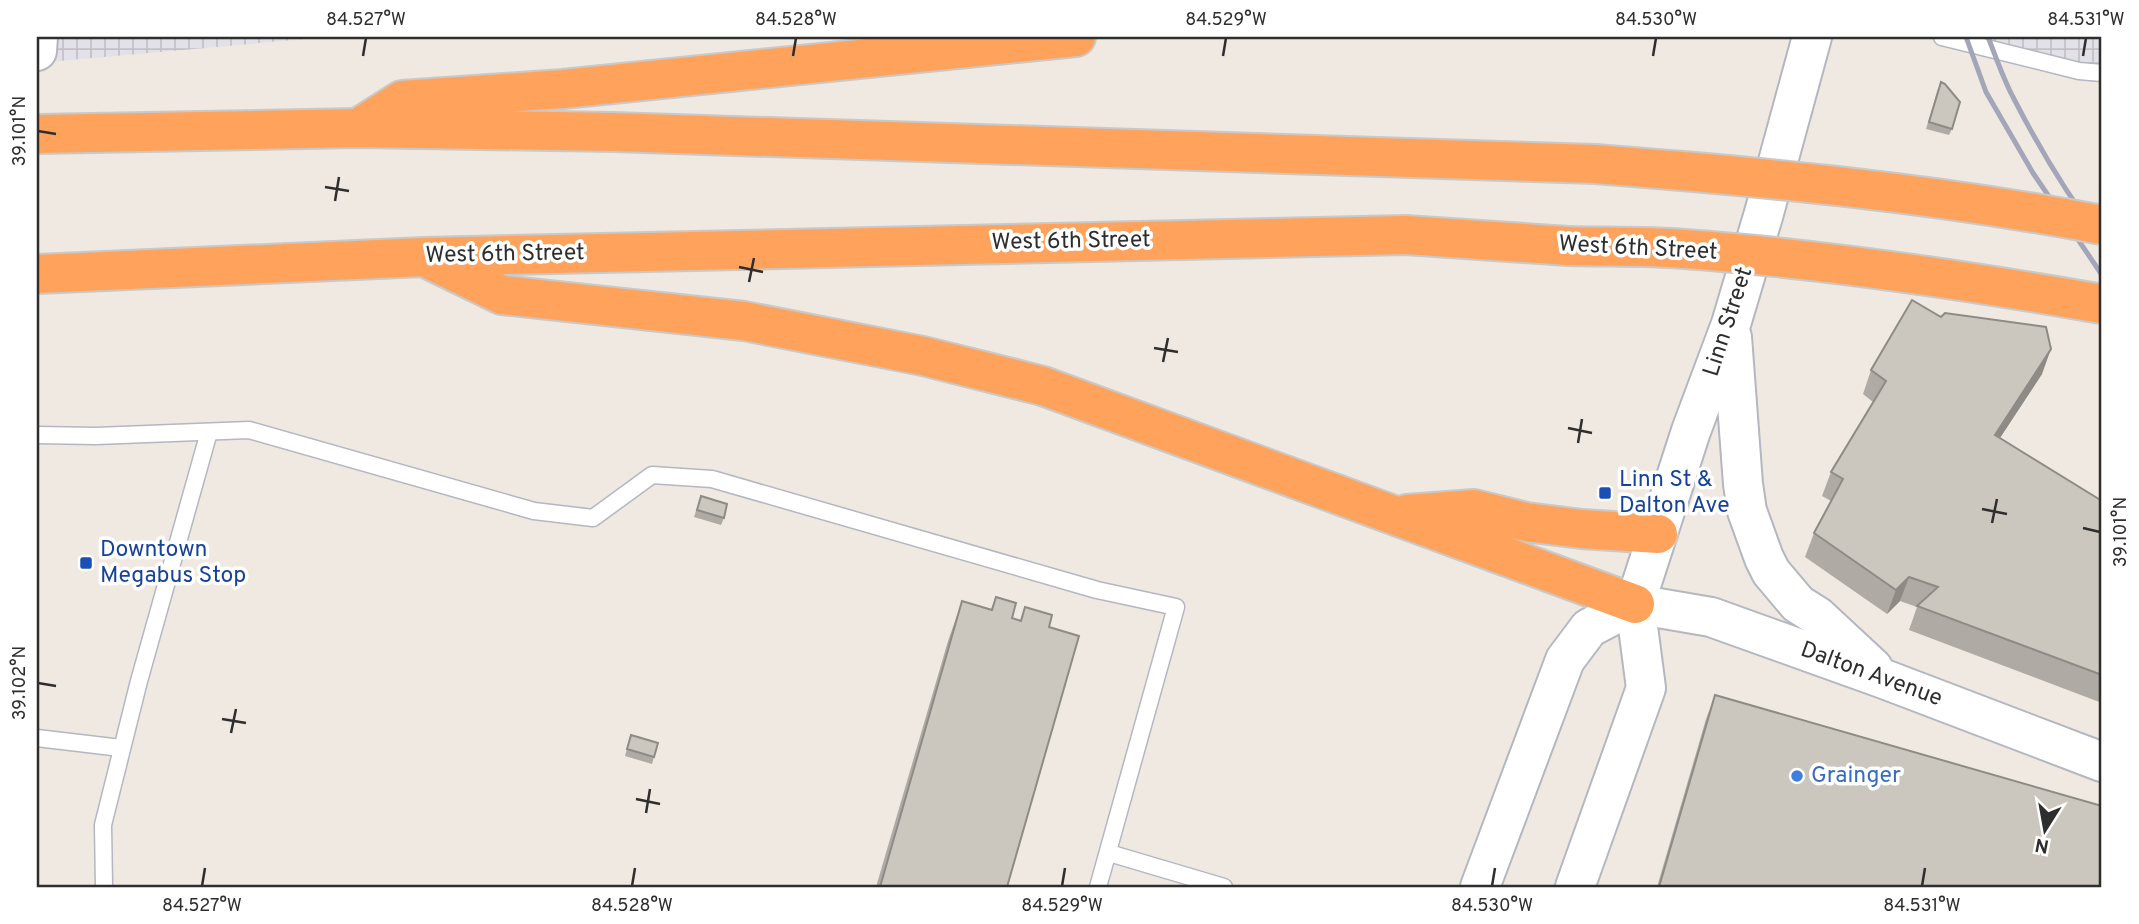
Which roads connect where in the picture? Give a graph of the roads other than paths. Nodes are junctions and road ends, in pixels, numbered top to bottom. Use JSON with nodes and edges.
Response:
{"nodes":[{"id":1,"x":38,"y":37,"type":"edge"},
{"id":2,"x":1076,"y":37,"type":"edge"},
{"id":3,"x":1812,"y":37,"type":"edge"},
{"id":4,"x":1942,"y":37,"type":"edge"},
{"id":5,"x":37,"y":51,"type":"edge"},
{"id":6,"x":2102,"y":73,"type":"edge"},
{"id":7,"x":358,"y":128,"type":"junction"},
{"id":8,"x":37,"y":134,"type":"edge"},
{"id":9,"x":2102,"y":225,"type":"edge"},
{"id":10,"x":424,"y":257,"type":"junction"},
{"id":11,"x":37,"y":274,"type":"edge"},
{"id":12,"x":2102,"y":304,"type":"edge"},
{"id":13,"x":1731,"y":324,"type":"junction"},
{"id":14,"x":209,"y":432,"type":"junction"},
{"id":15,"x":37,"y":435,"type":"edge"},
{"id":16,"x":1395,"y":514,"type":"junction"},
{"id":17,"x":1658,"y":534,"type":"junction"},
{"id":18,"x":1635,"y":604,"type":"junction"},
{"id":19,"x":1884,"y":679,"type":"junction"},
{"id":20,"x":37,"y":738,"type":"edge"},
{"id":21,"x":121,"y":748,"type":"junction"},
{"id":22,"x":2102,"y":762,"type":"edge"},
{"id":23,"x":1109,"y":853,"type":"junction"},
{"id":24,"x":104,"y":887,"type":"edge"},
{"id":25,"x":1098,"y":887,"type":"edge"},
{"id":26,"x":1224,"y":887,"type":"edge"},
{"id":27,"x":1480,"y":887,"type":"edge"},
{"id":28,"x":1575,"y":887,"type":"edge"}],
"edges":[{"from":1,"to":5,"type":"main road"},
{"from":2,"to":7,"type":"highway"},
{"from":3,"to":13,"type":"main road","name":"Linn Street"},
{"from":4,"to":6,"type":"lane"},
{"from":7,"to":8,"type":"highway"},
{"from":7,"to":9,"type":"highway","bridge":true},
{"from":10,"to":11,"type":"highway","name":"West 6th Street"},
{"from":10,"to":12,"type":"highway","name":"West 6th Street","bridge":true},
{"from":10,"to":16,"type":"highway"},
{"from":13,"to":17,"type":"main road","name":"Linn Street"},
{"from":13,"to":19,"type":"main road"},
{"from":14,"to":15,"type":"lane"},
{"from":14,"to":21,"type":"lane"},
{"from":14,"to":23,"type":"lane"},
{"from":16,"to":17,"type":"highway"},
{"from":16,"to":18,"type":"highway"},
{"from":17,"to":18,"type":"main road","name":"Linn Street"},
{"from":18,"to":19,"type":"main road","name":"Dalton Avenue"},
{"from":18,"to":27,"type":"main road"},
{"from":18,"to":28,"type":"main road","name":"Linn Street"},
{"from":19,"to":22,"type":"main road","name":"Dalton Avenue"},
{"from":20,"to":21,"type":"lane"},
{"from":21,"to":24,"type":"lane"},
{"from":23,"to":25,"type":"lane"},
{"from":23,"to":26,"type":"lane"}]}
